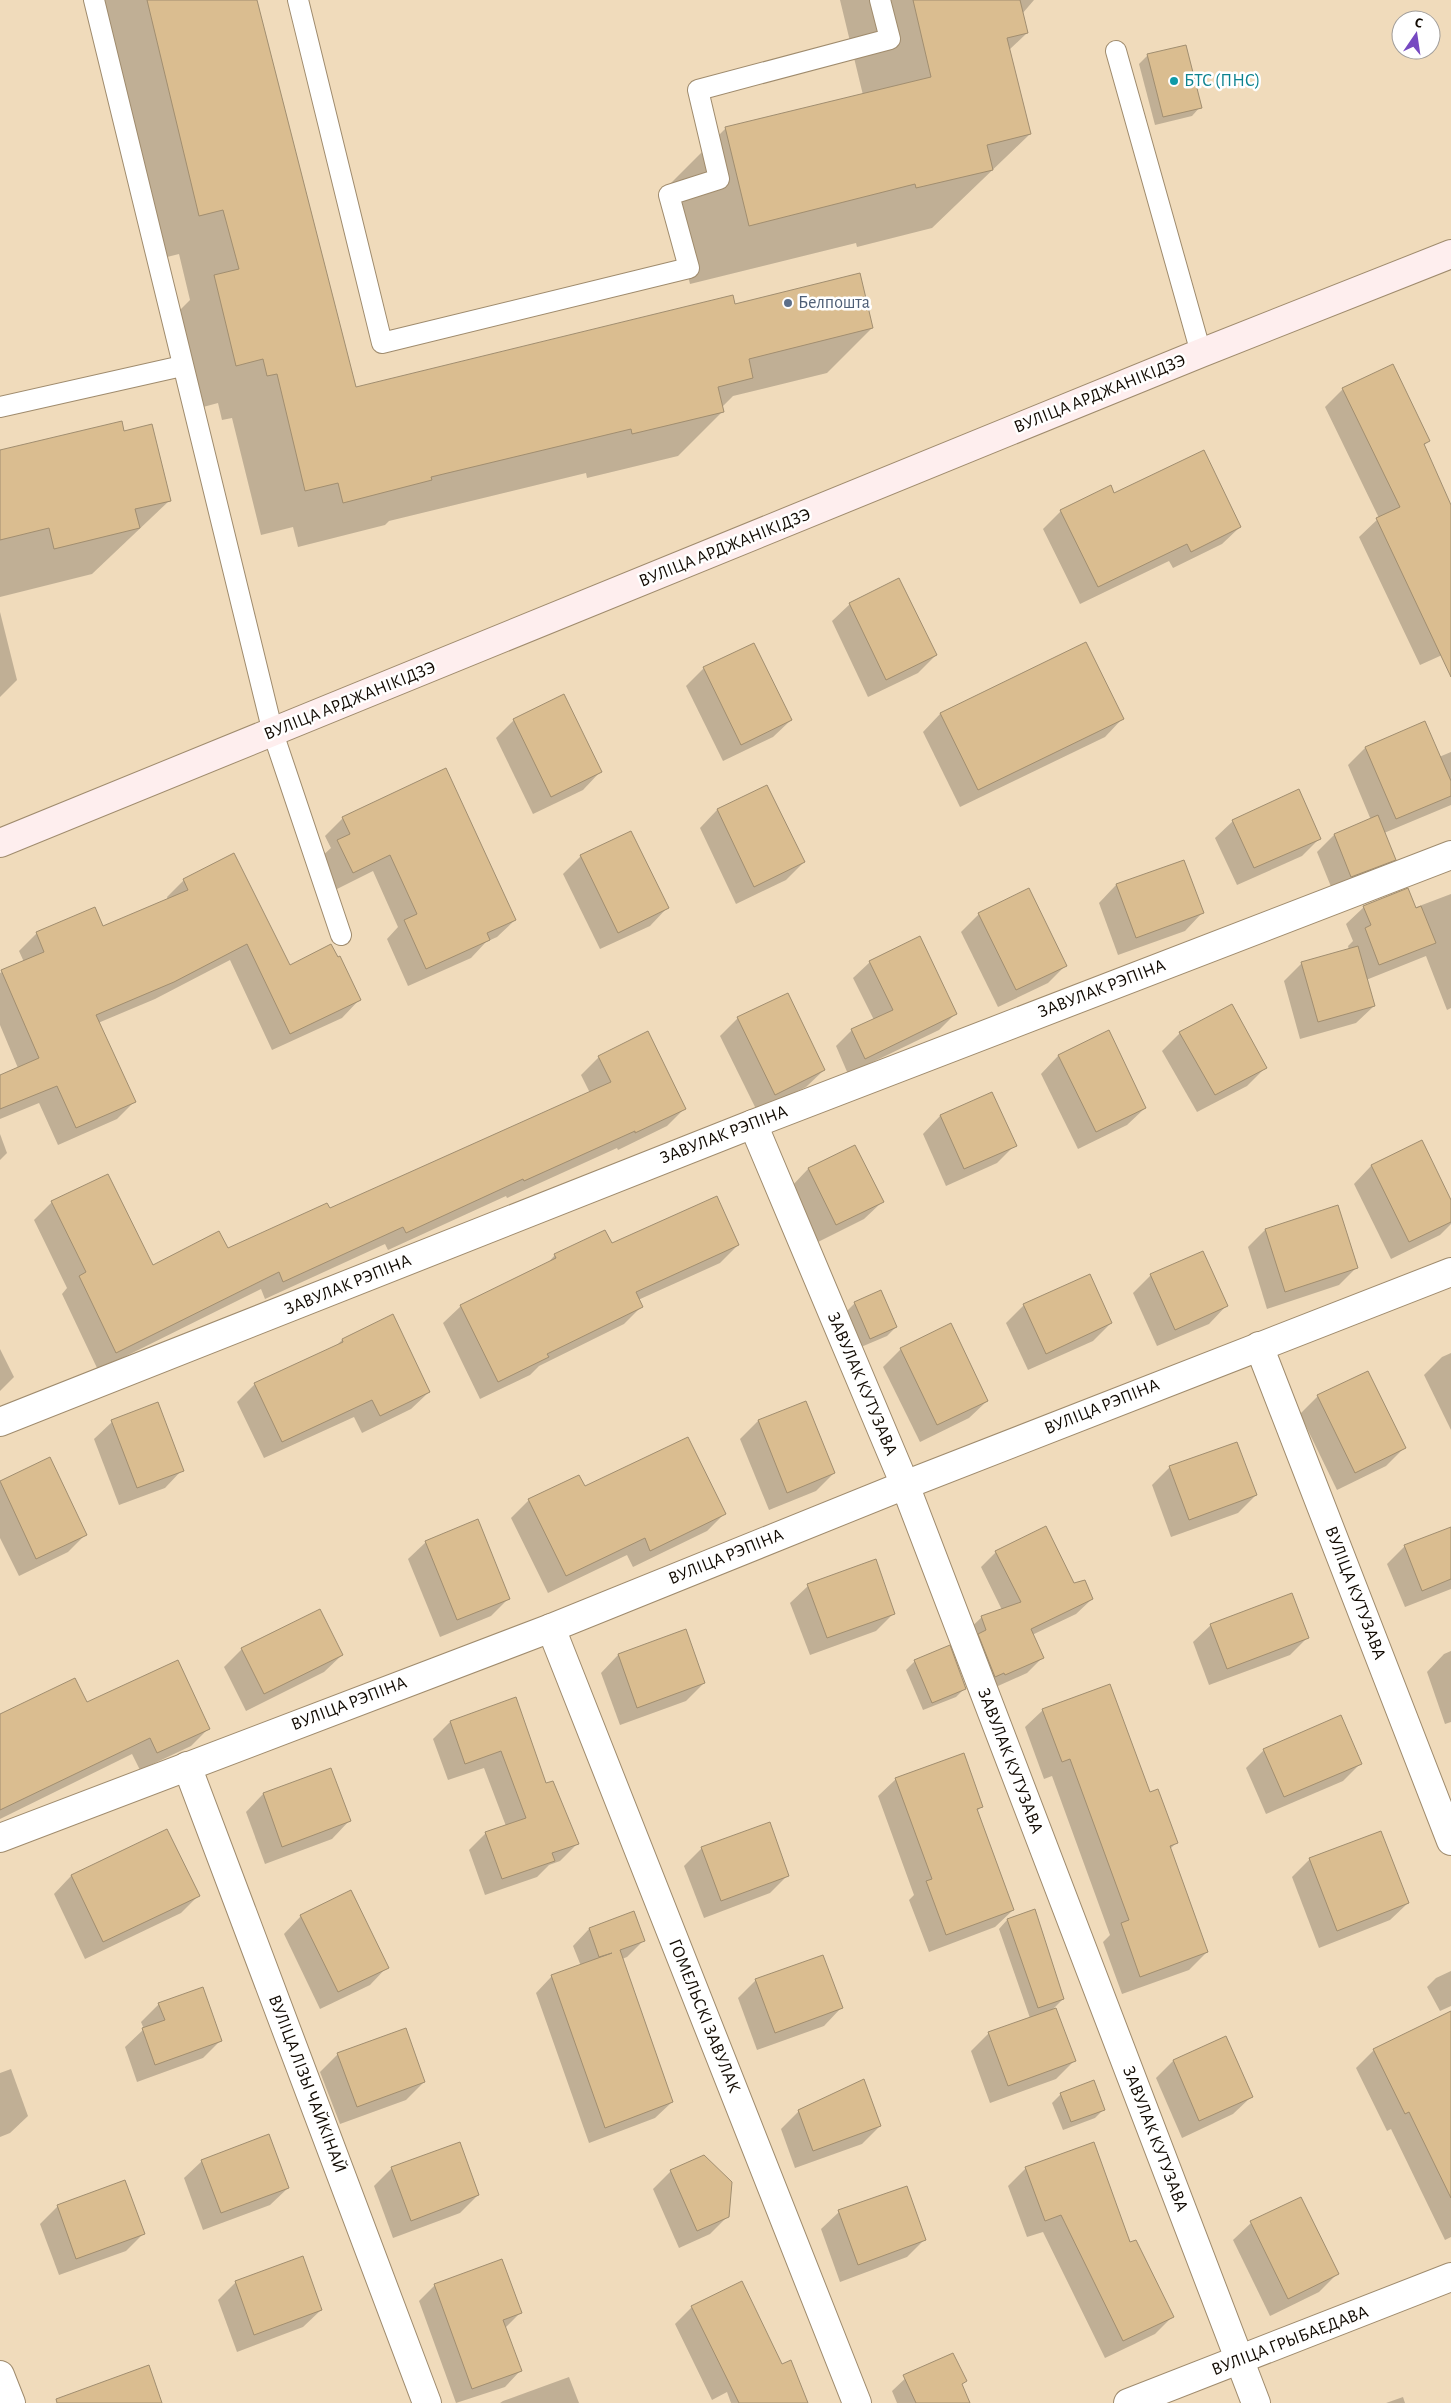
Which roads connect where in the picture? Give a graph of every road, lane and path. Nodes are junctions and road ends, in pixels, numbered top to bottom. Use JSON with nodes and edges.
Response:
{"nodes":[{"id":1,"x":94,"y":0,"type":"edge"},
{"id":2,"x":298,"y":0,"type":"edge"},
{"id":3,"x":880,"y":0,"type":"edge"},
{"id":4,"x":1116,"y":51,"type":"dead end"},
{"id":5,"x":1451,"y":254,"type":"edge"},
{"id":6,"x":1201,"y":353,"type":"junction"},
{"id":7,"x":182,"y":366,"type":"junction"},
{"id":8,"x":0,"y":407,"type":"edge"},
{"id":9,"x":273,"y":733,"type":"junction"},
{"id":10,"x":0,"y":843,"type":"edge"},
{"id":11,"x":1451,"y":855,"type":"edge"},
{"id":12,"x":341,"y":935,"type":"dead end"},
{"id":13,"x":753,"y":1124,"type":"junction"},
{"id":14,"x":1451,"y":1272,"type":"edge"},
{"id":15,"x":1259,"y":1346,"type":"junction"},
{"id":16,"x":0,"y":1422,"type":"edge"},
{"id":17,"x":905,"y":1485,"type":"junction"},
{"id":18,"x":551,"y":1628,"type":"junction"},
{"id":19,"x":187,"y":1766,"type":"junction"},
{"id":20,"x":0,"y":1838,"type":"edge"},
{"id":21,"x":1451,"y":1841,"type":"edge"},
{"id":22,"x":1451,"y":2278,"type":"edge"},
{"id":23,"x":1240,"y":2360,"type":"junction"},
{"id":24,"x":0,"y":2375,"type":"edge"},
{"id":25,"x":11,"y":2403,"type":"edge"},
{"id":26,"x":427,"y":2403,"type":"edge"},
{"id":27,"x":857,"y":2403,"type":"edge"},
{"id":28,"x":1128,"y":2403,"type":"edge"},
{"id":29,"x":1256,"y":2403,"type":"edge"}],
"edges":[{"from":1,"to":7,"type":"lane"},
{"from":2,"to":3,"type":"lane"},
{"from":4,"to":6,"type":"lane"},
{"from":5,"to":6,"type":"main road","name":"ВУЛІЦА АРДЖАНІКІДЗЭ"},
{"from":6,"to":9,"type":"main road","name":"ВУЛІЦА АРДЖАНІКІДЗЭ"},
{"from":7,"to":8,"type":"lane"},
{"from":7,"to":9,"type":"lane"},
{"from":9,"to":10,"type":"main road","name":"ВУЛІЦА АРДЖАНІКІДЗЭ"},
{"from":9,"to":12,"type":"lane"},
{"from":11,"to":13,"type":"street","name":"ЗАВУЛАК РЭПІНА"},
{"from":13,"to":16,"type":"street","name":"ЗАВУЛАК РЭПІНА"},
{"from":13,"to":17,"type":"street","name":"ЗАВУЛАК КУТУЗАВА"},
{"from":14,"to":15,"type":"street","name":"ВУЛІЦА РЭПІНА"},
{"from":15,"to":17,"type":"street","name":"ВУЛІЦА РЭПІНА"},
{"from":15,"to":21,"type":"street","name":"ВУЛІЦА КУТУЗАВА"},
{"from":17,"to":18,"type":"street","name":"ВУЛІЦА РЭПІНА"},
{"from":17,"to":23,"type":"street","name":"ЗАВУЛАК КУТУЗАВА"},
{"from":18,"to":19,"type":"street","name":"ВУЛІЦА РЭПІНА"},
{"from":18,"to":27,"type":"street","name":"ГОМЕЛЬСКІ ЗАВУЛАК"},
{"from":19,"to":20,"type":"street","name":"ВУЛІЦА РЭПІНА"},
{"from":19,"to":26,"type":"street","name":"ВУЛІЦА ЛІЗЫ ЧАЙКІНАЙ"},
{"from":22,"to":23,"type":"street","name":"ВУЛІЦА ГРЫБАЕДАВА"},
{"from":23,"to":28,"type":"street","name":"ВУЛІЦА ГРЫБАЕДАВА"},
{"from":23,"to":29,"type":"street","name":"ЗАВУЛАК КУТУЗАВА"},
{"from":24,"to":25,"type":"street"}]}
